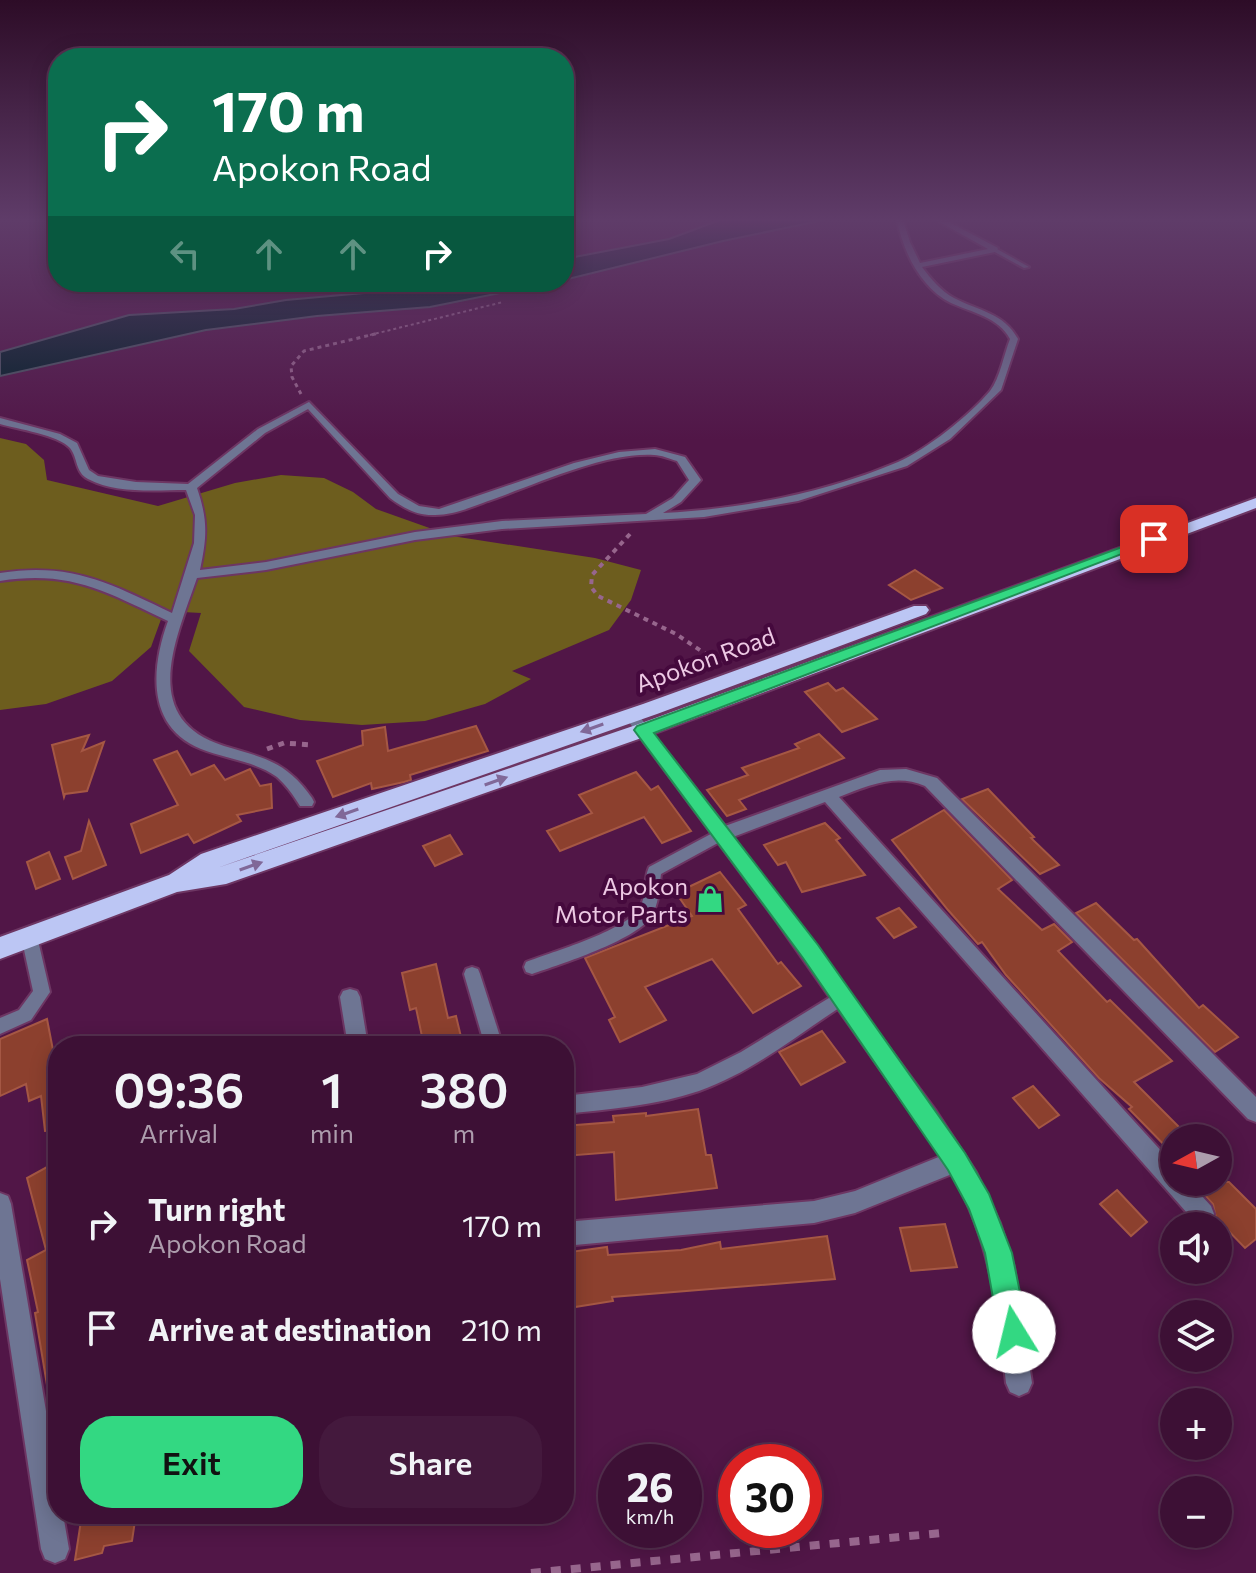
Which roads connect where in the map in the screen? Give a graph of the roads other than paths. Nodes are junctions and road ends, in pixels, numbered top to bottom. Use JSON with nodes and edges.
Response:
{"nodes":[{"id":1,"x":941,"y":293,"type":"edge"},
{"id":2,"x":0,"y":421,"type":"edge"},
{"id":3,"x":191,"y":487,"type":"junction"},
{"id":4,"x":1256,"y":489,"type":"edge"},
{"id":5,"x":1256,"y":503,"type":"edge"},
{"id":6,"x":646,"y":518,"type":"junction"},
{"id":7,"x":193,"y":575,"type":"junction"},
{"id":8,"x":0,"y":577,"type":"edge"},
{"id":9,"x":174,"y":619,"type":"junction"},
{"id":10,"x":637,"y":722,"type":"junction"},
{"id":11,"x":828,"y":795,"type":"junction"},
{"id":12,"x":306,"y":802,"type":"dead end"},
{"id":13,"x":722,"y":834,"type":"junction"},
{"id":14,"x":29,"y":936,"type":"junction"},
{"id":15,"x":0,"y":948,"type":"edge"},
{"id":16,"x":532,"y":967,"type":"dead end"},
{"id":17,"x":472,"y":974,"type":"dead end"},
{"id":18,"x":350,"y":997,"type":"dead end"},
{"id":19,"x":842,"y":997,"type":"junction"},
{"id":20,"x":0,"y":1026,"type":"edge"},
{"id":21,"x":356,"y":1036,"type":"edge"},
{"id":22,"x":491,"y":1036,"type":"edge"},
{"id":23,"x":574,"y":1104,"type":"edge"},
{"id":24,"x":1256,"y":1112,"type":"edge"},
{"id":25,"x":956,"y":1161,"type":"junction"},
{"id":26,"x":0,"y":1204,"type":"edge"},
{"id":27,"x":1201,"y":1212,"type":"edge"},
{"id":28,"x":574,"y":1233,"type":"edge"},
{"id":29,"x":1019,"y":1383,"type":"dead end"},
{"id":30,"x":48,"y":1505,"type":"edge"},
{"id":31,"x":51,"y":1524,"type":"edge"},
{"id":32,"x":55,"y":1549,"type":"dead end"}],
"edges":[{"from":1,"to":6,"type":"street"},
{"from":2,"to":3,"type":"street"},
{"from":3,"to":6,"type":"street"},
{"from":3,"to":7,"type":"street"},
{"from":4,"to":10,"type":"highway","name":"Apokon Road"},
{"from":5,"to":10,"type":"highway","name":"Apokon Road"},
{"from":6,"to":7,"type":"street"},
{"from":7,"to":9,"type":"street"},
{"from":8,"to":9,"type":"street"},
{"from":9,"to":12,"type":"street"},
{"from":10,"to":13,"type":"street"},
{"from":10,"to":14,"type":"highway","name":"Apokon Road"},
{"from":11,"to":13,"type":"street"},
{"from":11,"to":24,"type":"street"},
{"from":11,"to":27,"type":"street"},
{"from":13,"to":16,"type":"lane"},
{"from":13,"to":19,"type":"street"},
{"from":14,"to":15,"type":"highway","name":"Apokon Road"},
{"from":14,"to":20,"type":"lane"},
{"from":17,"to":22,"type":"lane"},
{"from":18,"to":21,"type":"street"},
{"from":19,"to":23,"type":"lane"},
{"from":19,"to":25,"type":"street"},
{"from":25,"to":28,"type":"street"},
{"from":25,"to":29,"type":"street"},
{"from":26,"to":30,"type":"street"},
{"from":31,"to":32,"type":"street"}]}
